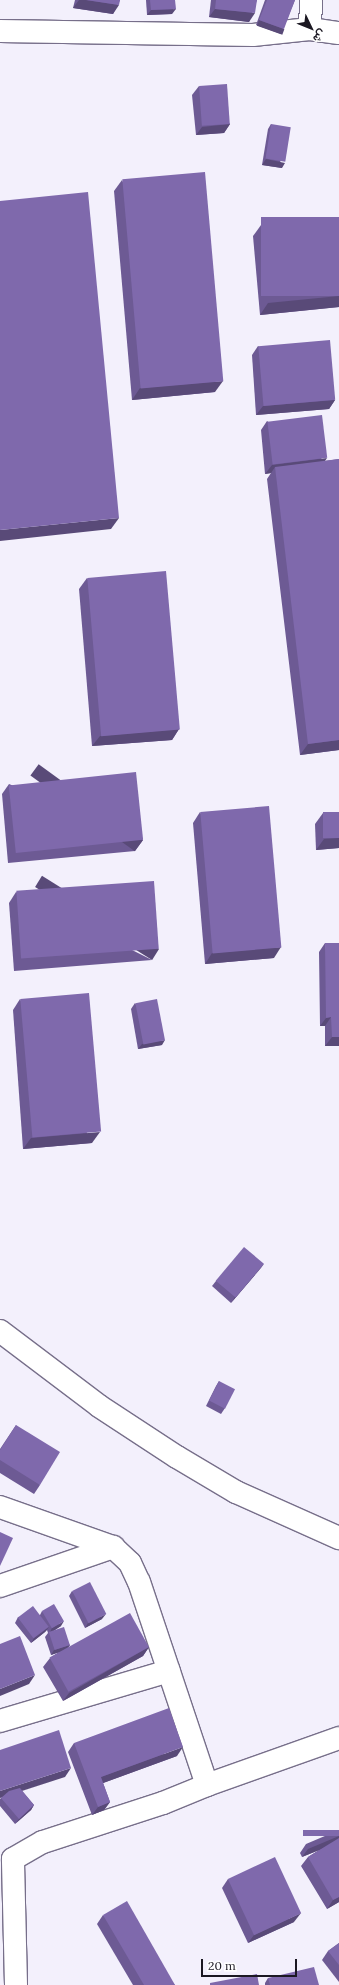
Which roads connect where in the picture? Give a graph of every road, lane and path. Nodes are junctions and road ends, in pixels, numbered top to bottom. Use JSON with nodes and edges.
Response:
{"nodes":[{"id":1,"x":311,"y":0,"type":"edge"},
{"id":2,"x":310,"y":29,"type":"junction"},
{"id":3,"x":0,"y":31,"type":"edge"},
{"id":4,"x":339,"y":33,"type":"edge"},
{"id":5,"x":0,"y":1331,"type":"edge"},
{"id":6,"x":0,"y":1507,"type":"edge"},
{"id":7,"x":339,"y":1538,"type":"edge"},
{"id":8,"x":113,"y":1547,"type":"junction"},
{"id":9,"x":0,"y":1586,"type":"edge"},
{"id":10,"x":169,"y":1671,"type":"junction"},
{"id":11,"x":0,"y":1722,"type":"edge"},
{"id":12,"x":339,"y":1738,"type":"edge"},
{"id":13,"x":207,"y":1785,"type":"junction"},
{"id":14,"x":9,"y":1867,"type":"edge"},
{"id":15,"x":16,"y":1985,"type":"edge"}],
"edges":[{"from":1,"to":2,"type":"street"},
{"from":2,"to":3,"type":"street"},
{"from":2,"to":4,"type":"street"},
{"from":5,"to":7,"type":"street"},
{"from":6,"to":8,"type":"street"},
{"from":8,"to":9,"type":"street"},
{"from":8,"to":10,"type":"street"},
{"from":10,"to":11,"type":"street"},
{"from":10,"to":13,"type":"street"},
{"from":12,"to":13,"type":"street"},
{"from":13,"to":14,"type":"street"},
{"from":14,"to":15,"type":"street"}]}
